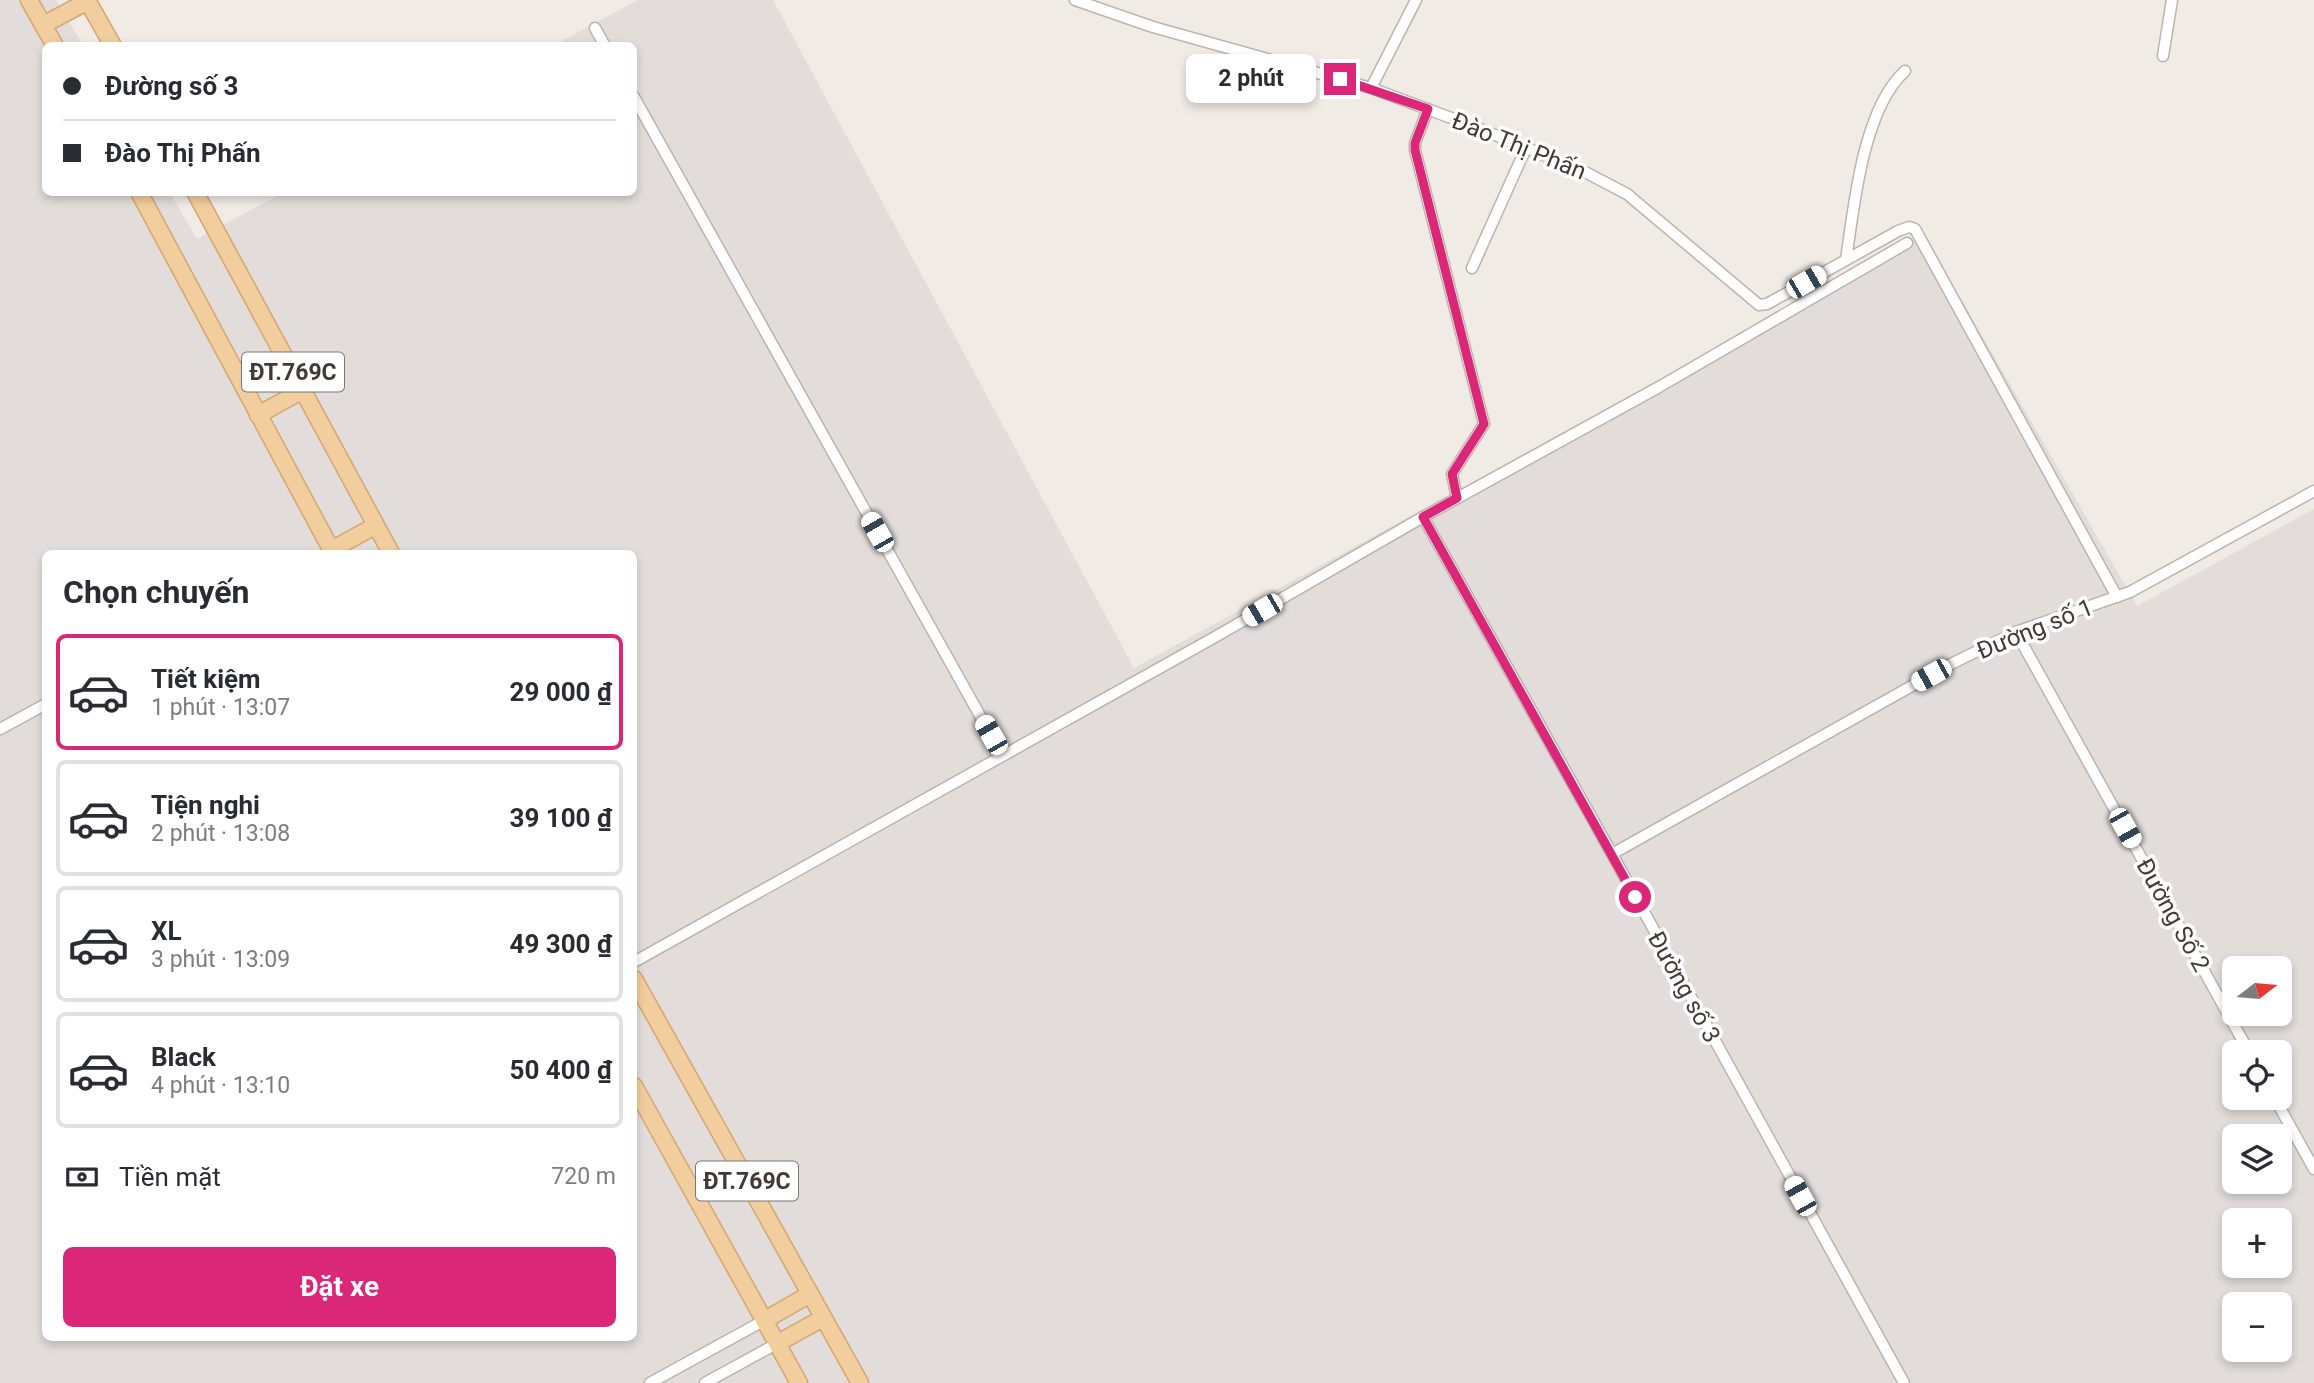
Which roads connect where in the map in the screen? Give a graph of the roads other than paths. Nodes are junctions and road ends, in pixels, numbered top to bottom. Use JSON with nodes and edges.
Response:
{"nodes":[{"id":1,"x":29,"y":0,"type":"edge"},
{"id":2,"x":1075,"y":0,"type":"edge"},
{"id":3,"x":1416,"y":0,"type":"edge"},
{"id":4,"x":2172,"y":0,"type":"edge"},
{"id":5,"x":87,"y":1,"type":"edge"},
{"id":6,"x":43,"y":25,"type":"junction"},
{"id":7,"x":595,"y":28,"type":"dead end"},
{"id":8,"x":53,"y":42,"type":"edge"},
{"id":9,"x":111,"y":42,"type":"edge"},
{"id":10,"x":603,"y":42,"type":"edge"},
{"id":11,"x":2163,"y":56,"type":"dead end"},
{"id":12,"x":1905,"y":71,"type":"dead end"},
{"id":13,"x":1371,"y":88,"type":"junction"},
{"id":14,"x":637,"y":102,"type":"edge"},
{"id":15,"x":1428,"y":109,"type":"junction"},
{"id":16,"x":1526,"y":148,"type":"junction"},
{"id":17,"x":141,"y":196,"type":"edge"},
{"id":18,"x":197,"y":196,"type":"edge"},
{"id":19,"x":1908,"y":243,"type":"dead end"},
{"id":20,"x":1846,"y":260,"type":"junction"},
{"id":21,"x":1472,"y":268,"type":"dead end"},
{"id":22,"x":303,"y":390,"type":"junction"},
{"id":23,"x":258,"y":415,"type":"junction"},
{"id":24,"x":2314,"y":491,"type":"edge"},
{"id":25,"x":1457,"y":498,"type":"junction"},
{"id":26,"x":1423,"y":517,"type":"junction"},
{"id":27,"x":375,"y":526,"type":"junction"},
{"id":28,"x":328,"y":550,"type":"edge"},
{"id":29,"x":333,"y":550,"type":"edge"},
{"id":30,"x":389,"y":550,"type":"edge"},
{"id":31,"x":2117,"y":597,"type":"junction"},
{"id":32,"x":2016,"y":632,"type":"junction"},
{"id":33,"x":42,"y":706,"type":"edge"},
{"id":34,"x":0,"y":729,"type":"edge"},
{"id":35,"x":1002,"y":755,"type":"junction"},
{"id":36,"x":1612,"y":854,"type":"junction"},
{"id":37,"x":637,"y":960,"type":"edge"},
{"id":38,"x":637,"y":984,"type":"edge"},
{"id":39,"x":2242,"y":1040,"type":"edge"},
{"id":40,"x":637,"y":1091,"type":"edge"},
{"id":41,"x":2281,"y":1110,"type":"edge"},
{"id":42,"x":2314,"y":1169,"type":"edge"},
{"id":43,"x":810,"y":1294,"type":"junction"},
{"id":44,"x":823,"y":1318,"type":"junction"},
{"id":45,"x":765,"y":1320,"type":"junction"},
{"id":46,"x":778,"y":1343,"type":"junction"},
{"id":47,"x":650,"y":1383,"type":"edge"},
{"id":48,"x":705,"y":1383,"type":"edge"},
{"id":49,"x":799,"y":1383,"type":"edge"},
{"id":50,"x":860,"y":1383,"type":"edge"},
{"id":51,"x":1904,"y":1383,"type":"edge"}],
"edges":[{"from":1,"to":6,"type":"main road"},
{"from":2,"to":13,"type":"street","name":"Đào Thị Phấn"},
{"from":3,"to":13,"type":"street"},
{"from":4,"to":11,"type":"street"},
{"from":5,"to":6,"type":"main road"},
{"from":5,"to":9,"type":"main road"},
{"from":6,"to":8,"type":"main road"},
{"from":7,"to":10,"type":"street"},
{"from":12,"to":20,"type":"street"},
{"from":13,"to":15,"type":"street","name":"Đào Thị Phấn"},
{"from":14,"to":35,"type":"street"},
{"from":15,"to":16,"type":"street","name":"Đào Thị Phấn"},
{"from":15,"to":25,"type":"street"},
{"from":16,"to":20,"type":"street","name":"Đào Thị Phấn"},
{"from":16,"to":21,"type":"street"},
{"from":17,"to":23,"type":"main road","number":"ĐT.769C"},
{"from":18,"to":22,"type":"main road","number":"ĐT.769C"},
{"from":19,"to":25,"type":"street"},
{"from":20,"to":31,"type":"street"},
{"from":22,"to":23,"type":"main road"},
{"from":22,"to":27,"type":"main road","number":"ĐT.769C"},
{"from":23,"to":28,"type":"main road","number":"ĐT.769C"},
{"from":24,"to":31,"type":"street","name":"Đường số 1"},
{"from":25,"to":26,"type":"street"},
{"from":26,"to":35,"type":"street"},
{"from":26,"to":36,"type":"street","name":"Đường số 3"},
{"from":27,"to":29,"type":"main road"},
{"from":27,"to":30,"type":"main road","number":"ĐT.769C"},
{"from":31,"to":32,"type":"street","name":"Đường số 1"},
{"from":32,"to":36,"type":"street","name":"Đường số 1"},
{"from":32,"to":39,"type":"street","name":"Đường Số 2"},
{"from":33,"to":34,"type":"street"},
{"from":35,"to":37,"type":"street"},
{"from":36,"to":51,"type":"street","name":"Đường số 3"},
{"from":38,"to":43,"type":"main road","number":"ĐT.769C"},
{"from":40,"to":45,"type":"main road","number":"ĐT.769C"},
{"from":41,"to":42,"type":"street"},
{"from":43,"to":44,"type":"main road","number":"ĐT.769C"},
{"from":43,"to":45,"type":"main road"},
{"from":44,"to":46,"type":"main road"},
{"from":44,"to":50,"type":"main road","number":"ĐT.769C"},
{"from":45,"to":46,"type":"main road","number":"ĐT.769C"},
{"from":45,"to":47,"type":"street"},
{"from":46,"to":48,"type":"street"},
{"from":46,"to":49,"type":"main road","number":"ĐT.769C"}]}
